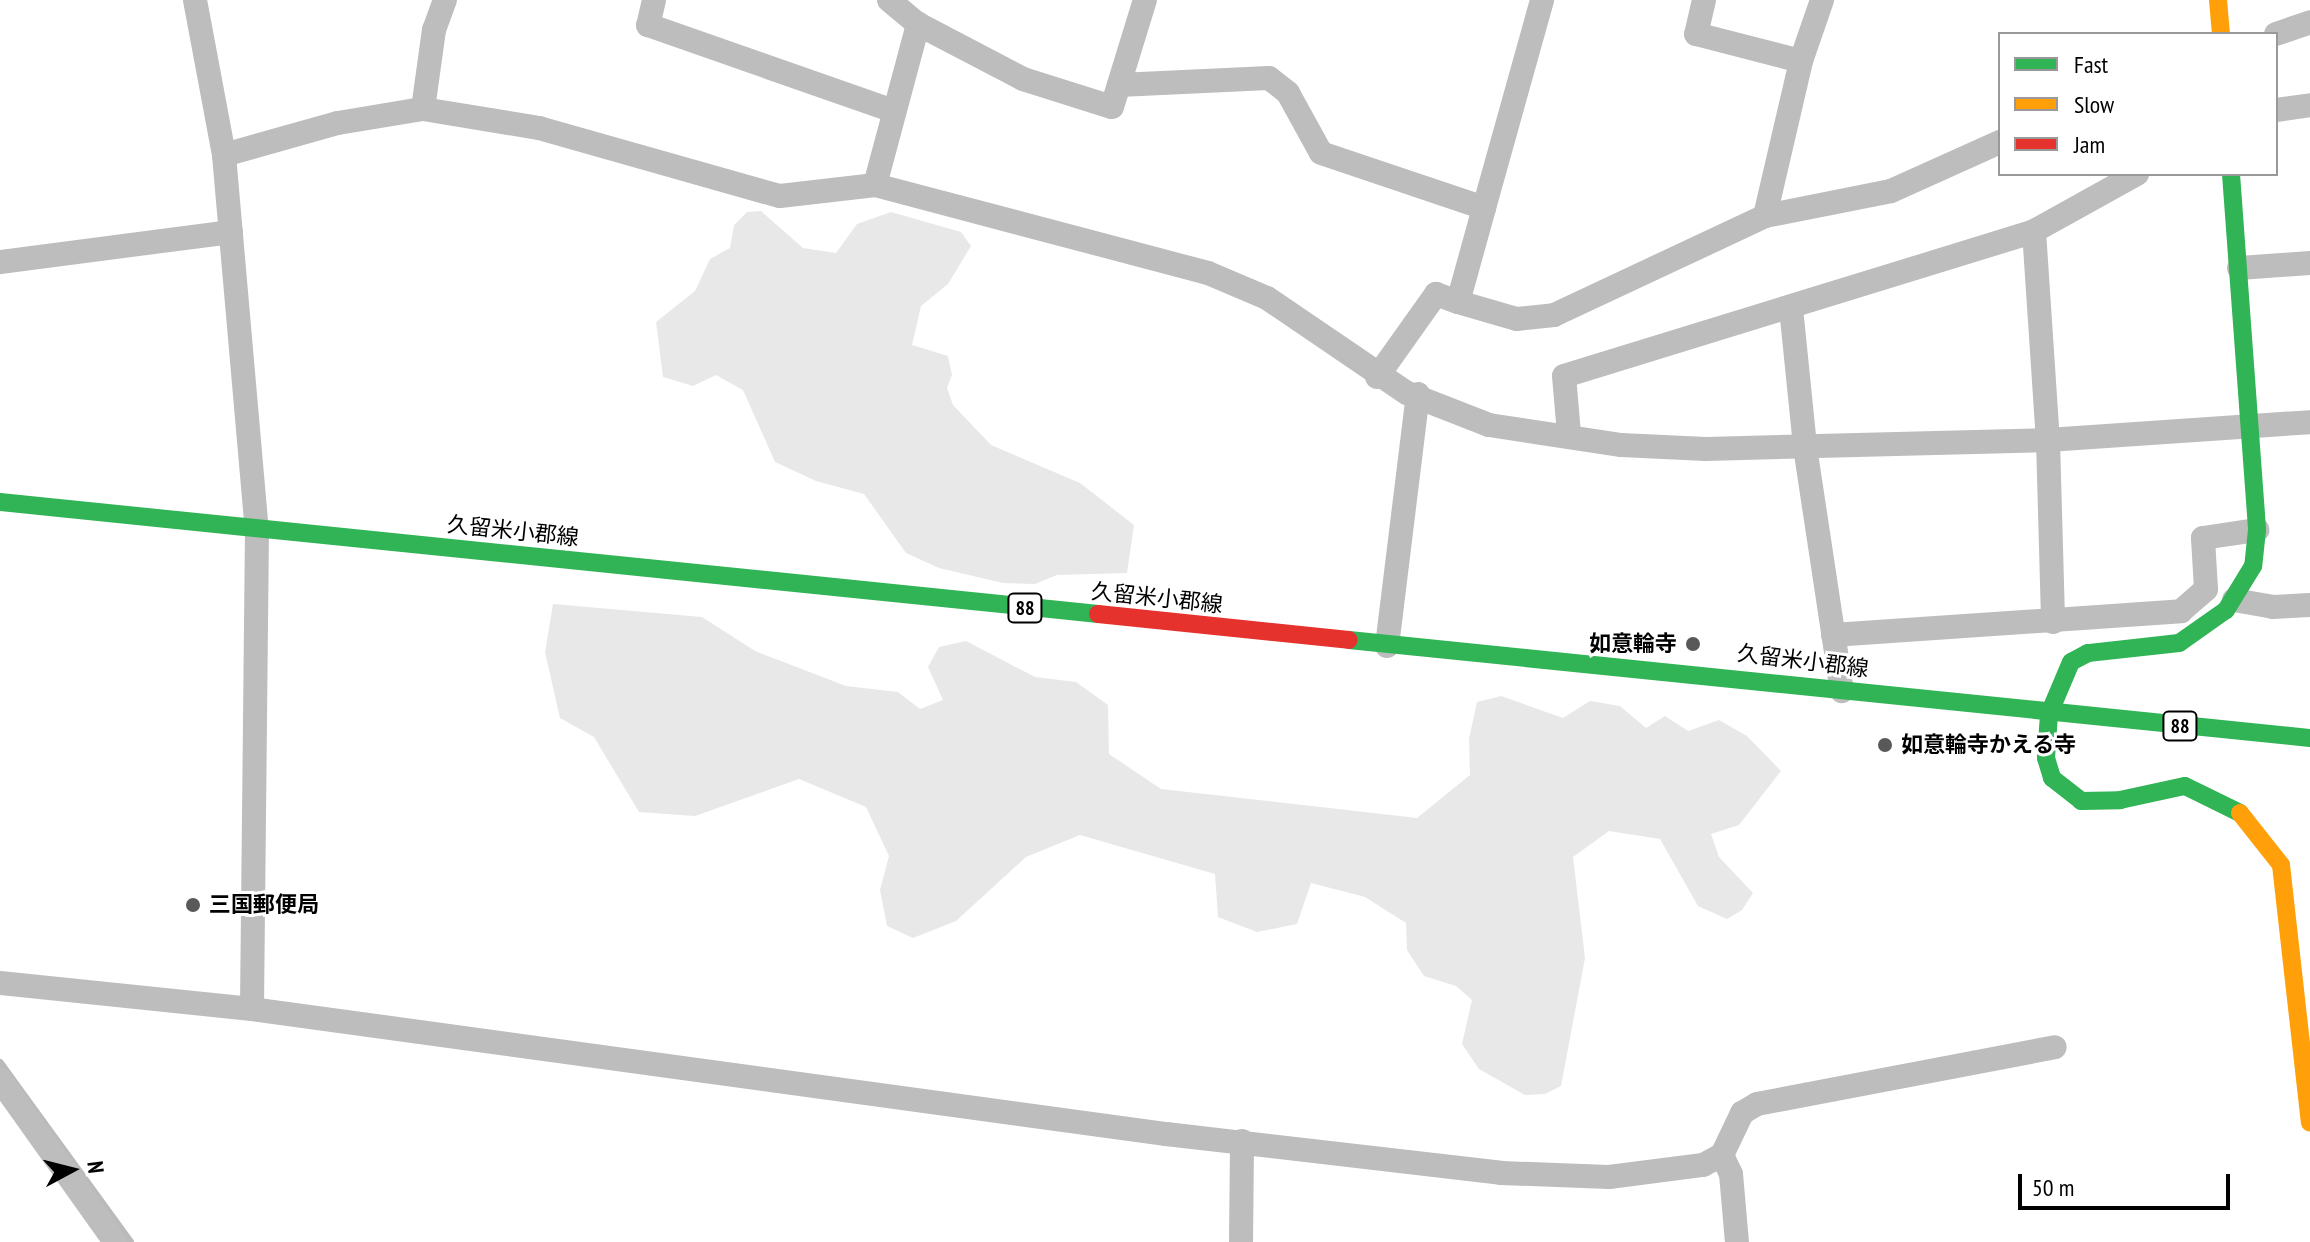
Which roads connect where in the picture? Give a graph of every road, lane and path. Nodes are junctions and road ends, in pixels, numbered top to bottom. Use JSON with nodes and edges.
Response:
{"nodes":[{"id":1,"x":195,"y":0,"type":"edge"},
{"id":2,"x":445,"y":0,"type":"edge"},
{"id":3,"x":654,"y":0,"type":"edge"},
{"id":4,"x":889,"y":0,"type":"edge"},
{"id":5,"x":1145,"y":0,"type":"edge"},
{"id":6,"x":1542,"y":0,"type":"edge"},
{"id":7,"x":1704,"y":0,"type":"edge"},
{"id":8,"x":1822,"y":0,"type":"edge"},
{"id":9,"x":2218,"y":0,"type":"edge"},
{"id":10,"x":2310,"y":22,"type":"edge"},
{"id":11,"x":918,"y":24,"type":"junction"},
{"id":12,"x":2221,"y":32,"type":"edge"},
{"id":13,"x":2278,"y":33,"type":"edge"},
{"id":14,"x":1801,"y":61,"type":"junction"},
{"id":15,"x":1119,"y":85,"type":"junction"},
{"id":16,"x":2310,"y":105,"type":"edge"},
{"id":17,"x":423,"y":109,"type":"junction"},
{"id":18,"x":2278,"y":110,"type":"edge"},
{"id":19,"x":894,"y":111,"type":"junction"},
{"id":20,"x":1998,"y":143,"type":"edge"},
{"id":21,"x":224,"y":155,"type":"junction"},
{"id":22,"x":2133,"y":176,"type":"edge"},
{"id":23,"x":2231,"y":176,"type":"edge"},
{"id":24,"x":875,"y":185,"type":"junction"},
{"id":25,"x":1484,"y":208,"type":"junction"},
{"id":26,"x":1765,"y":216,"type":"junction"},
{"id":27,"x":2034,"y":231,"type":"junction"},
{"id":28,"x":231,"y":232,"type":"junction"},
{"id":29,"x":0,"y":262,"type":"edge"},
{"id":30,"x":2310,"y":263,"type":"edge"},
{"id":31,"x":2239,"y":268,"type":"junction"},
{"id":32,"x":1458,"y":302,"type":"junction"},
{"id":33,"x":1791,"y":308,"type":"junction"},
{"id":34,"x":1377,"y":377,"type":"junction"},
{"id":35,"x":1418,"y":394,"type":"junction"},
{"id":36,"x":2310,"y":422,"type":"edge"},
{"id":37,"x":2250,"y":426,"type":"junction"},
{"id":38,"x":1569,"y":434,"type":"junction"},
{"id":39,"x":2048,"y":440,"type":"junction"},
{"id":40,"x":1805,"y":447,"type":"junction"},
{"id":41,"x":0,"y":502,"type":"edge"},
{"id":42,"x":257,"y":529,"type":"junction"},
{"id":43,"x":2257,"y":530,"type":"junction"},
{"id":44,"x":2234,"y":600,"type":"junction"},
{"id":45,"x":2310,"y":605,"type":"edge"},
{"id":46,"x":2053,"y":622,"type":"junction"},
{"id":47,"x":1833,"y":635,"type":"junction"},
{"id":48,"x":1387,"y":646,"type":"junction"},
{"id":49,"x":1842,"y":691,"type":"junction"},
{"id":50,"x":2049,"y":714,"type":"junction"},
{"id":51,"x":2310,"y":738,"type":"edge"},
{"id":52,"x":0,"y":983,"type":"edge"},
{"id":53,"x":252,"y":1009,"type":"junction"},
{"id":54,"x":2055,"y":1047,"type":"dead end"},
{"id":55,"x":0,"y":1080,"type":"edge"},
{"id":56,"x":2310,"y":1109,"type":"edge"},
{"id":57,"x":1242,"y":1141,"type":"junction"},
{"id":58,"x":1722,"y":1155,"type":"junction"},
{"id":59,"x":115,"y":1242,"type":"edge"},
{"id":60,"x":1241,"y":1242,"type":"edge"},
{"id":61,"x":1737,"y":1242,"type":"edge"}],
"edges":[{"from":1,"to":21,"type":"street"},
{"from":2,"to":17,"type":"street"},
{"from":3,"to":19,"type":"street"},
{"from":4,"to":11,"type":"street"},
{"from":5,"to":15,"type":"street"},
{"from":6,"to":25,"type":"street"},
{"from":7,"to":14,"type":"street"},
{"from":8,"to":14,"type":"street"},
{"from":9,"to":12,"type":"main road"},
{"from":10,"to":13,"type":"street"},
{"from":11,"to":15,"type":"street"},
{"from":11,"to":19,"type":"street"},
{"from":14,"to":26,"type":"street"},
{"from":15,"to":25,"type":"street"},
{"from":16,"to":18,"type":"street"},
{"from":17,"to":21,"type":"street"},
{"from":17,"to":24,"type":"street"},
{"from":19,"to":24,"type":"street"},
{"from":20,"to":26,"type":"street"},
{"from":21,"to":28,"type":"street"},
{"from":22,"to":27,"type":"street"},
{"from":23,"to":31,"type":"main road"},
{"from":24,"to":34,"type":"street"},
{"from":25,"to":32,"type":"street"},
{"from":26,"to":32,"type":"street"},
{"from":27,"to":33,"type":"street"},
{"from":27,"to":39,"type":"street"},
{"from":28,"to":29,"type":"street"},
{"from":28,"to":42,"type":"street"},
{"from":30,"to":31,"type":"street"},
{"from":31,"to":37,"type":"main road"},
{"from":32,"to":34,"type":"street"},
{"from":33,"to":38,"type":"street"},
{"from":33,"to":40,"type":"street"},
{"from":34,"to":35,"type":"street"},
{"from":35,"to":38,"type":"street"},
{"from":35,"to":48,"type":"street"},
{"from":36,"to":37,"type":"street"},
{"from":37,"to":39,"type":"street"},
{"from":37,"to":43,"type":"main road"},
{"from":38,"to":40,"type":"street"},
{"from":39,"to":40,"type":"street"},
{"from":39,"to":46,"type":"street"},
{"from":40,"to":47,"type":"street"},
{"from":41,"to":42,"type":"main road","name":"久留米小郡線","number":"88"},
{"from":42,"to":48,"type":"main road","name":"久留米小郡線","number":"88"},
{"from":42,"to":53,"type":"street"},
{"from":43,"to":44,"type":"main road"},
{"from":43,"to":46,"type":"street"},
{"from":44,"to":45,"type":"street"},
{"from":44,"to":50,"type":"main road"},
{"from":46,"to":47,"type":"street"},
{"from":47,"to":49,"type":"street"},
{"from":48,"to":49,"type":"main road","name":"久留米小郡線","number":"88"},
{"from":49,"to":50,"type":"main road","name":"久留米小郡線","number":"88"},
{"from":50,"to":51,"type":"main road","name":"久留米小郡線","number":"88"},
{"from":50,"to":56,"type":"main road"},
{"from":52,"to":53,"type":"street"},
{"from":53,"to":57,"type":"street"},
{"from":54,"to":58,"type":"street"},
{"from":55,"to":59,"type":"street"},
{"from":57,"to":58,"type":"street"},
{"from":57,"to":60,"type":"street"},
{"from":58,"to":61,"type":"street"}]}
